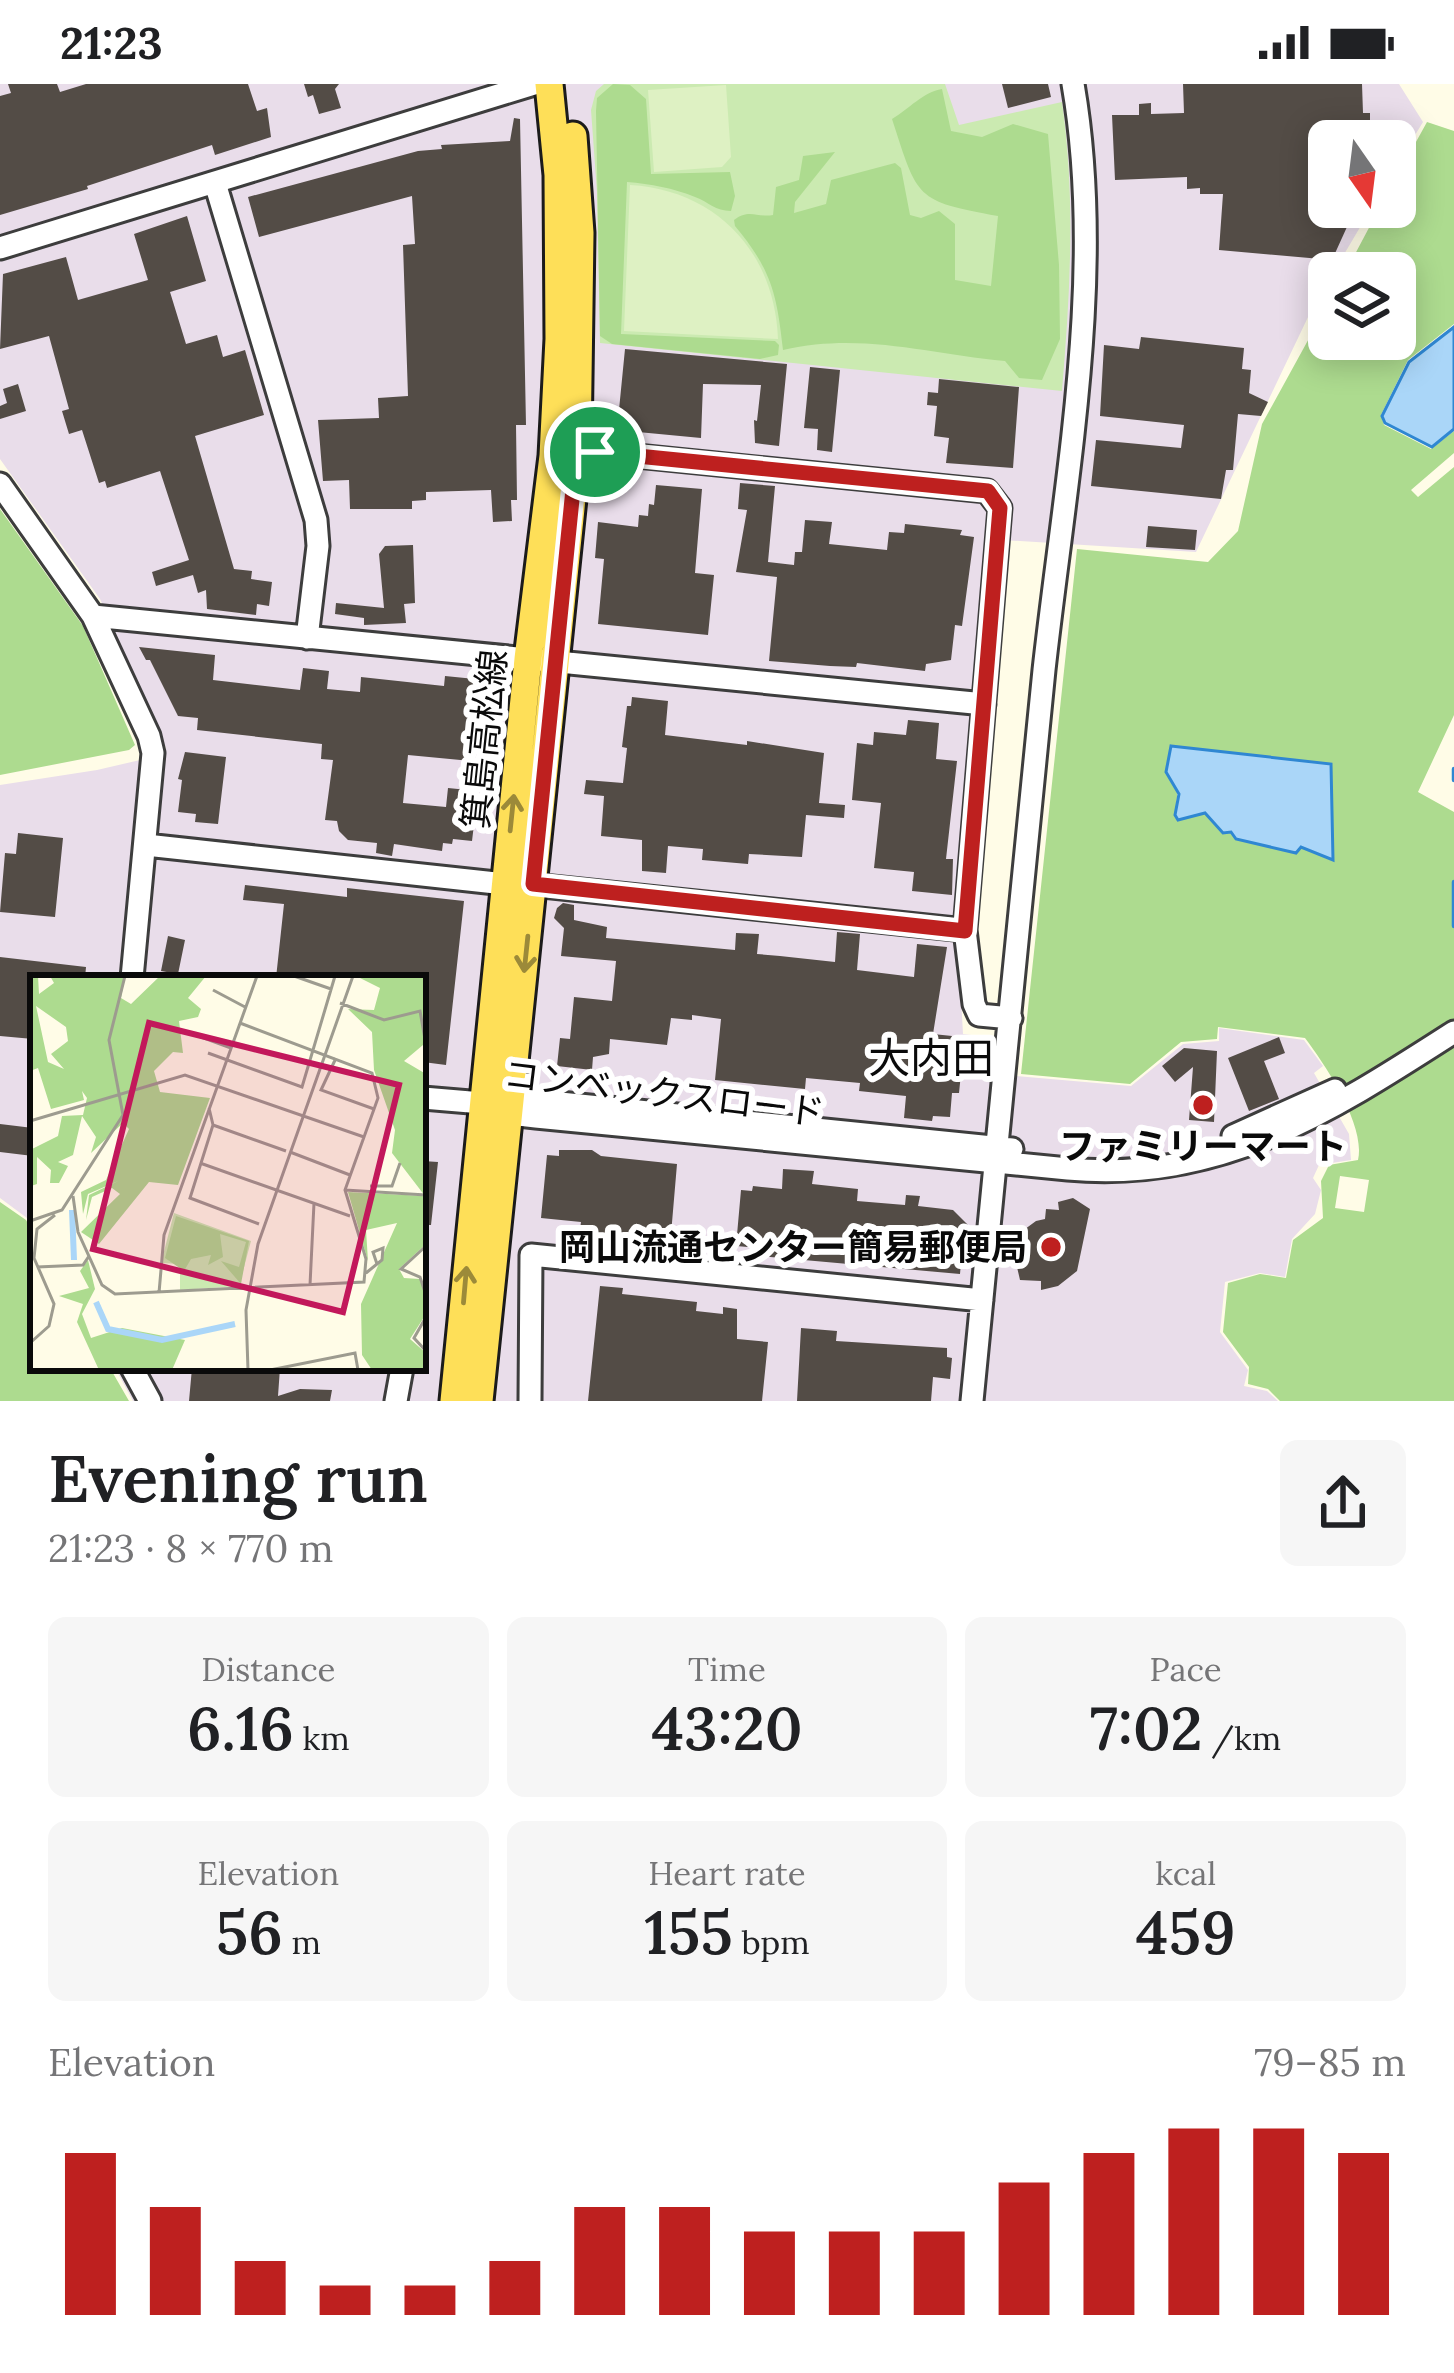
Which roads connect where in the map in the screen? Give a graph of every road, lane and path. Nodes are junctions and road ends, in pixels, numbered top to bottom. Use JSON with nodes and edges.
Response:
{"nodes":[{"id":1,"x":534,"y":84,"type":"edge"},
{"id":2,"x":549,"y":84,"type":"edge"},
{"id":3,"x":567,"y":84,"type":"edge"},
{"id":4,"x":1072,"y":84,"type":"edge"},
{"id":5,"x":215,"y":183,"type":"junction"},
{"id":6,"x":0,"y":248,"type":"edge"},
{"id":7,"x":577,"y":450,"type":"junction"},
{"id":8,"x":0,"y":484,"type":"edge"},
{"id":9,"x":93,"y":616,"type":"junction"},
{"id":10,"x":307,"y":638,"type":"junction"},
{"id":11,"x":542,"y":660,"type":"junction"},
{"id":12,"x":984,"y":704,"type":"junction"},
{"id":13,"x":146,"y":845,"type":"junction"},
{"id":14,"x":519,"y":884,"type":"junction"},
{"id":15,"x":965,"y":931,"type":"junction"},
{"id":16,"x":132,"y":975,"type":"edge"},
{"id":17,"x":1454,"y":1015,"type":"edge"},
{"id":18,"x":1011,"y":1018,"type":"junction"},
{"id":19,"x":1454,"y":1032,"type":"edge"},
{"id":20,"x":1365,"y":1080,"type":"junction"},
{"id":21,"x":426,"y":1098,"type":"edge"},
{"id":22,"x":482,"y":1103,"type":"junction"},
{"id":23,"x":511,"y":1106,"type":"junction"},
{"id":24,"x":997,"y":1155,"type":"junction"},
{"id":25,"x":982,"y":1300,"type":"junction"},
{"id":26,"x":134,"y":1371,"type":"edge"},
{"id":27,"x":402,"y":1371,"type":"edge"},
{"id":28,"x":150,"y":1401,"type":"edge"},
{"id":29,"x":397,"y":1401,"type":"edge"},
{"id":30,"x":454,"y":1401,"type":"edge"},
{"id":31,"x":479,"y":1401,"type":"edge"},
{"id":32,"x":530,"y":1401,"type":"edge"},
{"id":33,"x":972,"y":1401,"type":"edge"}],
"edges":[{"from":1,"to":5,"type":"street"},
{"from":2,"to":11,"type":"main road","name":"箕島高松線"},
{"from":3,"to":7,"type":"main road","name":"箕島高松線"},
{"from":4,"to":18,"type":"street"},
{"from":5,"to":6,"type":"street"},
{"from":5,"to":10,"type":"street"},
{"from":7,"to":11,"type":"main road","name":"箕島高松線"},
{"from":7,"to":12,"type":"street"},
{"from":8,"to":9,"type":"street"},
{"from":9,"to":10,"type":"street"},
{"from":9,"to":13,"type":"street"},
{"from":10,"to":11,"type":"street"},
{"from":11,"to":12,"type":"street"},
{"from":11,"to":14,"type":"main road","name":"箕島高松線"},
{"from":12,"to":15,"type":"street"},
{"from":13,"to":14,"type":"street"},
{"from":13,"to":16,"type":"street"},
{"from":14,"to":15,"type":"street"},
{"from":14,"to":22,"type":"main road","name":"箕島高松線"},
{"from":14,"to":23,"type":"main road","name":"箕島高松線","one_way":true},
{"from":15,"to":18,"type":"street"},
{"from":17,"to":20,"type":"street","name":"コンベックスロード"},
{"from":18,"to":24,"type":"street"},
{"from":19,"to":20,"type":"street","name":"コンベックスロード"},
{"from":20,"to":24,"type":"street","name":"コンベックスロード"},
{"from":21,"to":22,"type":"street","name":"コンベックスロード"},
{"from":22,"to":23,"type":"street","name":"コンベックスロード"},
{"from":30,"to":22,"type":"main road","name":"箕島高松線","one_way":true},
{"from":23,"to":24,"type":"street","name":"コンベックスロード"},
{"from":23,"to":31,"type":"main road","name":"箕島高松線"},
{"from":24,"to":25,"type":"street"},
{"from":25,"to":32,"type":"street"},
{"from":25,"to":33,"type":"street"},
{"from":26,"to":28,"type":"street"},
{"from":27,"to":29,"type":"street"}]}
